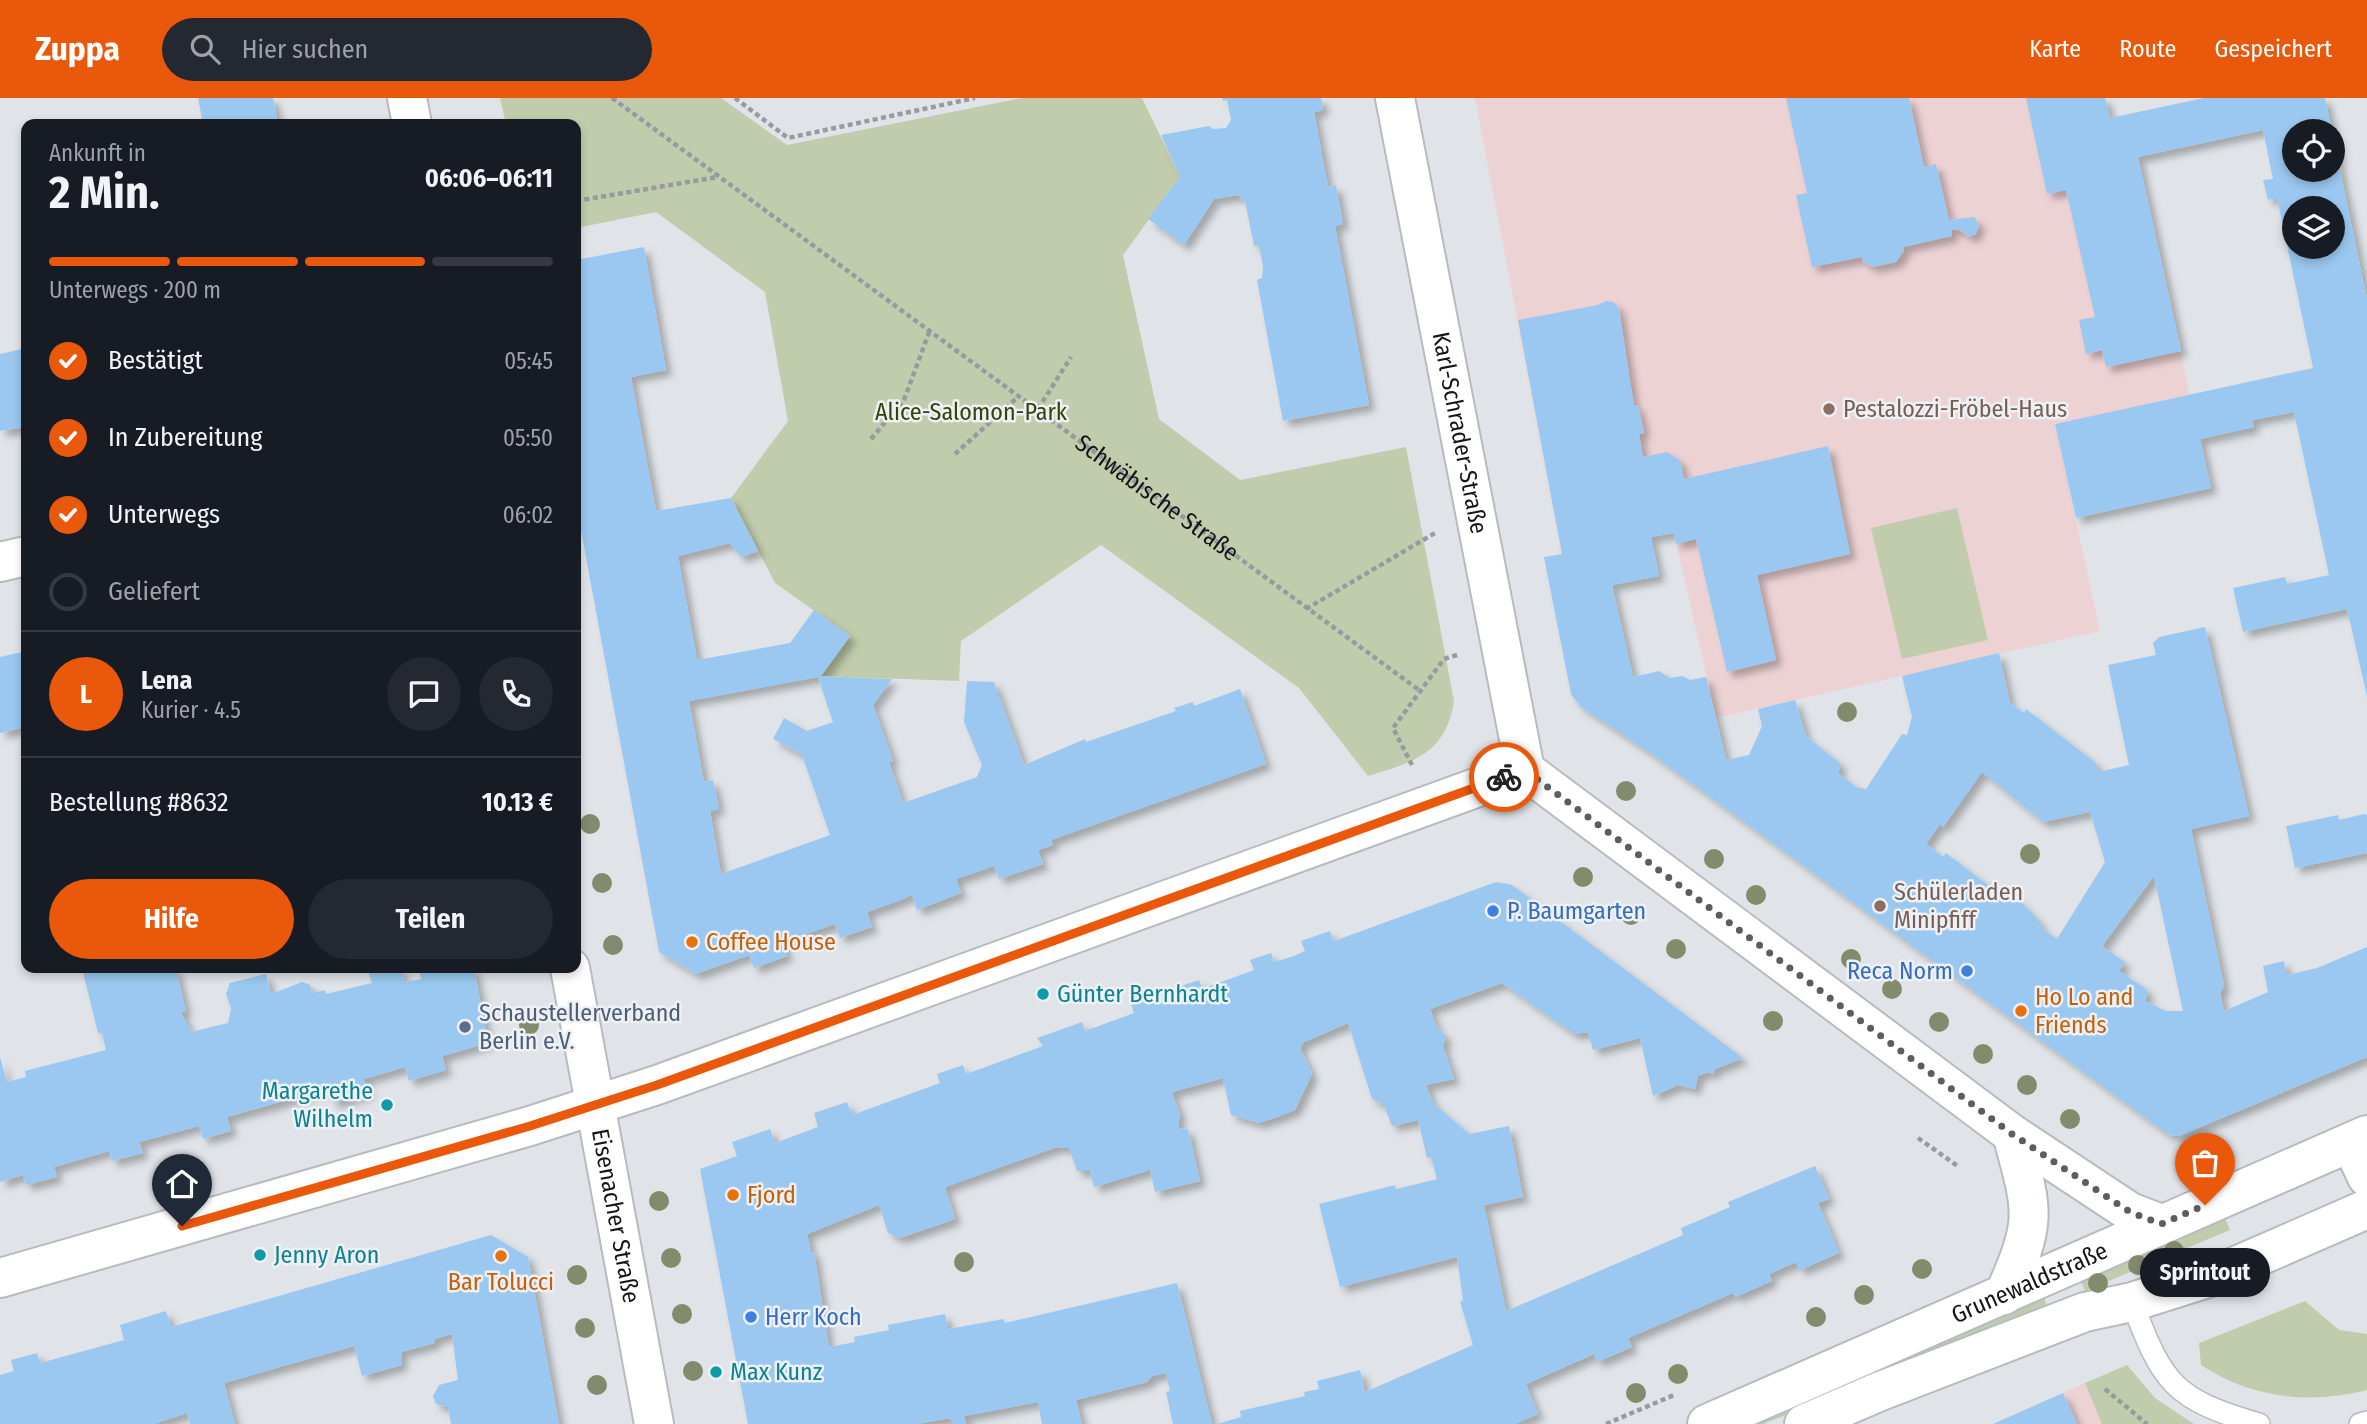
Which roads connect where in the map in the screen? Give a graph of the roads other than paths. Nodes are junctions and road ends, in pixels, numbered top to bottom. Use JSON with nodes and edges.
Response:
{"nodes":[{"id":1,"x":407,"y":98,"type":"edge"},
{"id":2,"x":1395,"y":98,"type":"edge"},
{"id":3,"x":411,"y":119,"type":"edge"},
{"id":4,"x":21,"y":557,"type":"edge"},
{"id":5,"x":0,"y":562,"type":"edge"},
{"id":6,"x":1525,"y":770,"type":"junction"},
{"id":7,"x":571,"y":973,"type":"edge"},
{"id":8,"x":596,"y":1105,"type":"junction"},
{"id":9,"x":2012,"y":1134,"type":"junction"},
{"id":10,"x":2359,"y":1139,"type":"edge"},
{"id":11,"x":2367,"y":1177,"type":"edge"},
{"id":12,"x":2367,"y":1209,"type":"edge"},
{"id":13,"x":2161,"y":1224,"type":"junction"},
{"id":14,"x":0,"y":1278,"type":"edge"},
{"id":15,"x":2004,"y":1294,"type":"junction"},
{"id":16,"x":2132,"y":1302,"type":"junction"},
{"id":17,"x":2367,"y":1422,"type":"edge"},
{"id":18,"x":654,"y":1424,"type":"edge"},
{"id":19,"x":1707,"y":1424,"type":"edge"},
{"id":20,"x":1804,"y":1424,"type":"edge"},
{"id":21,"x":2259,"y":1424,"type":"edge"},
{"id":22,"x":2360,"y":1424,"type":"edge"}],
"edges":[{"from":1,"to":3,"type":"street"},
{"from":2,"to":6,"type":"street","name":"Karl-Schrader-Straße"},
{"from":4,"to":5,"type":"street"},
{"from":6,"to":8,"type":"street"},
{"from":6,"to":9,"type":"street"},
{"from":7,"to":8,"type":"street","name":"Eisenacher Straße"},
{"from":8,"to":14,"type":"street"},
{"from":8,"to":18,"type":"street","name":"Eisenacher Straße"},
{"from":9,"to":13,"type":"street"},
{"from":9,"to":15,"type":"street"},
{"from":10,"to":11,"type":"street","name":"Grunewaldstraße"},
{"from":10,"to":13,"type":"street","name":"Grunewaldstraße"},
{"from":12,"to":16,"type":"street","name":"Grunewaldstraße"},
{"from":13,"to":15,"type":"street","name":"Grunewaldstraße"},
{"from":15,"to":19,"type":"street","name":"Grunewaldstraße"},
{"from":16,"to":20,"type":"street","name":"Grunewaldstraße"},
{"from":16,"to":21,"type":"lane"},
{"from":17,"to":22,"type":"lane"}]}
